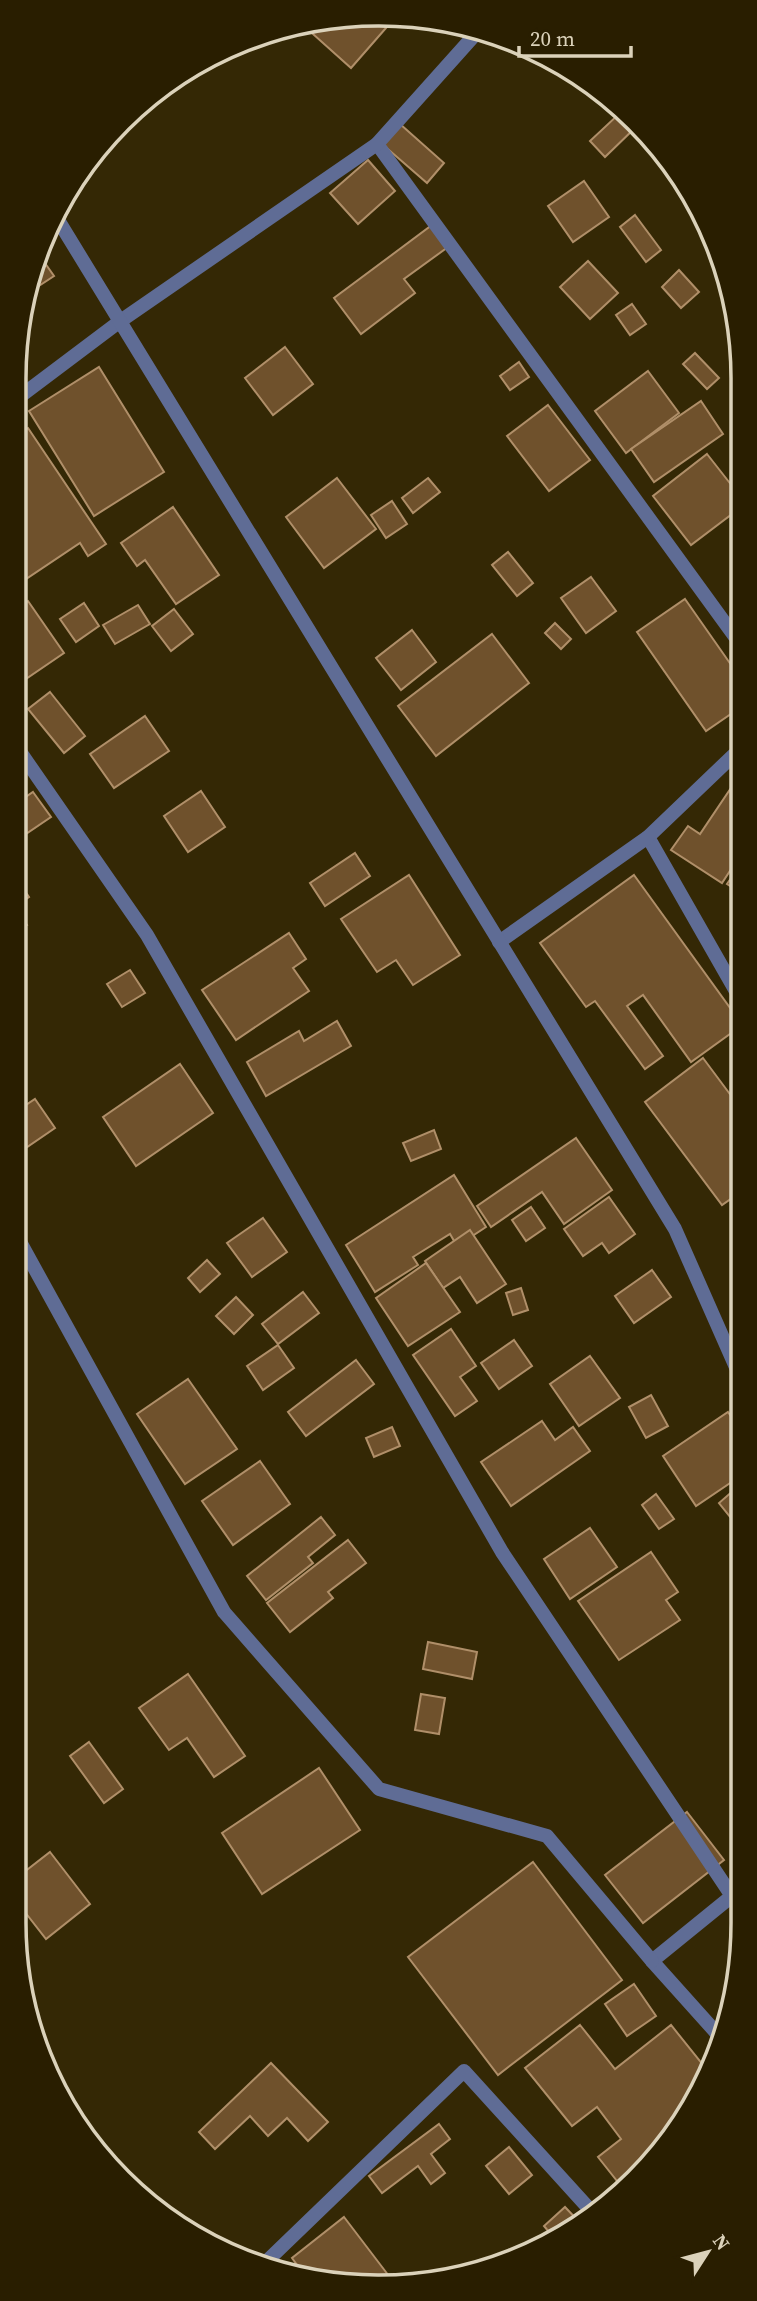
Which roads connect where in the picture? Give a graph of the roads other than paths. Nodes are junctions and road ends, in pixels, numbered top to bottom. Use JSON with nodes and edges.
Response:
{"nodes":[{"id":1,"x":472,"y":38,"type":"edge"},
{"id":2,"x":377,"y":144,"type":"junction"},
{"id":3,"x":62,"y":226,"type":"edge"},
{"id":4,"x":119,"y":322,"type":"junction"},
{"id":5,"x":26,"y":392,"type":"edge"},
{"id":6,"x":731,"y":631,"type":"edge"},
{"id":7,"x":731,"y":758,"type":"edge"},
{"id":8,"x":26,"y":760,"type":"edge"},
{"id":9,"x":648,"y":837,"type":"junction"},
{"id":10,"x":499,"y":942,"type":"junction"},
{"id":11,"x":731,"y":982,"type":"edge"},
{"id":12,"x":26,"y":1253,"type":"edge"},
{"id":13,"x":731,"y":1356,"type":"edge"},
{"id":14,"x":731,"y":1895,"type":"edge"},
{"id":15,"x":731,"y":1897,"type":"edge"},
{"id":16,"x":652,"y":1961,"type":"junction"},
{"id":17,"x":714,"y":2030,"type":"edge"},
{"id":18,"x":587,"y":2206,"type":"edge"},
{"id":19,"x":270,"y":2258,"type":"edge"}],
"edges":[{"from":1,"to":2,"type":"street"},
{"from":2,"to":4,"type":"street"},
{"from":2,"to":6,"type":"street"},
{"from":3,"to":4,"type":"street"},
{"from":4,"to":5,"type":"street"},
{"from":4,"to":10,"type":"street"},
{"from":7,"to":9,"type":"street"},
{"from":8,"to":14,"type":"street"},
{"from":9,"to":10,"type":"street"},
{"from":9,"to":11,"type":"street"},
{"from":10,"to":13,"type":"street"},
{"from":12,"to":16,"type":"street"},
{"from":15,"to":16,"type":"street"},
{"from":16,"to":17,"type":"street"},
{"from":18,"to":19,"type":"street"}]}
